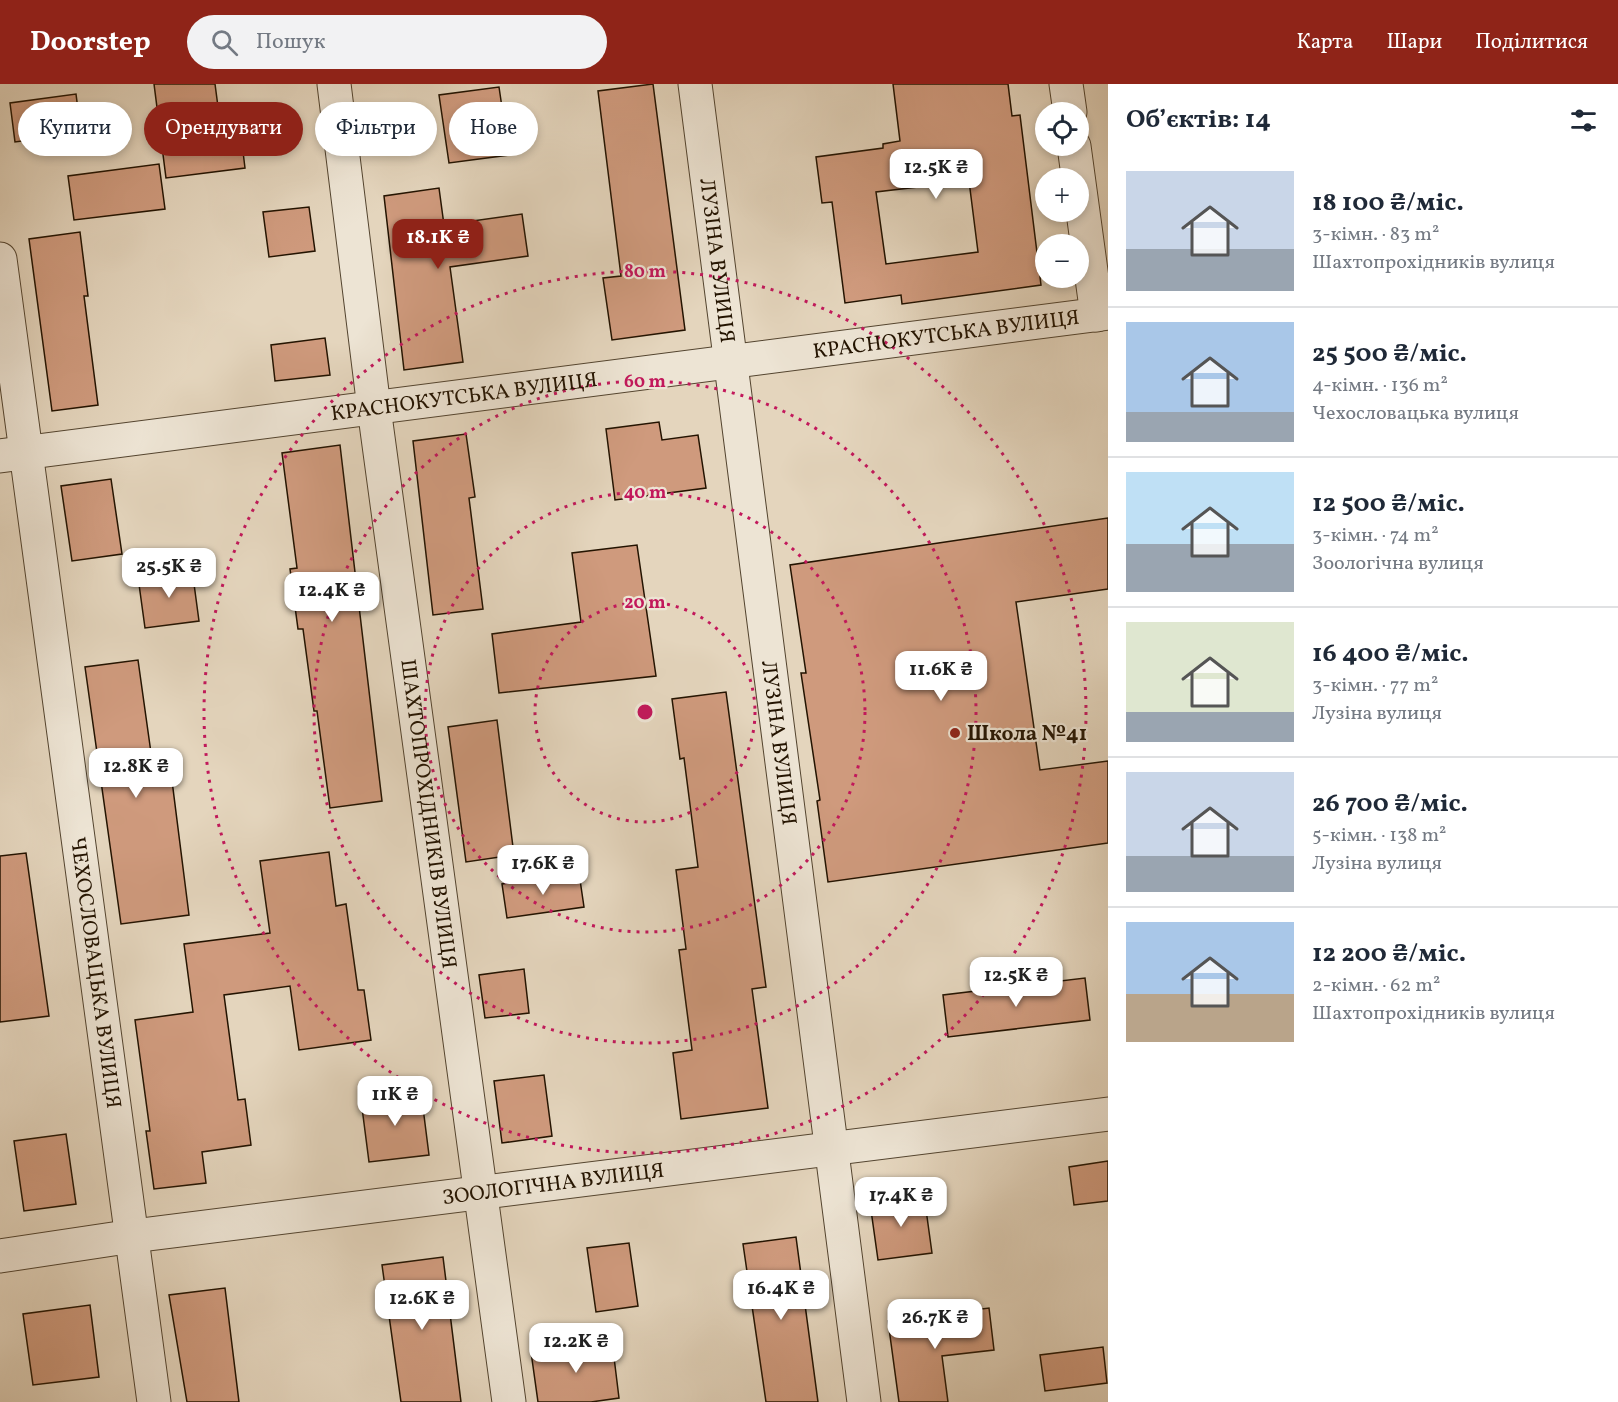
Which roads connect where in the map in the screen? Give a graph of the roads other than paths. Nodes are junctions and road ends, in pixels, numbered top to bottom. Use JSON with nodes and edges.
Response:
{"nodes":[{"id":1,"x":334,"y":84,"type":"edge"},
{"id":2,"x":695,"y":84,"type":"edge"},
{"id":3,"x":1066,"y":84,"type":"edge"},
{"id":4,"x":1069,"y":102,"type":"edge"},
{"id":5,"x":1076,"y":156,"type":"edge"},
{"id":6,"x":0,"y":259,"type":"edge"},
{"id":7,"x":1102,"y":314,"type":"edge"},
{"id":8,"x":729,"y":362,"type":"junction"},
{"id":9,"x":374,"y":408,"type":"junction"},
{"id":10,"x":13,"y":455,"type":"edge"},
{"id":11,"x":1108,"y":1114,"type":"edge"},
{"id":12,"x":830,"y":1148,"type":"junction"},
{"id":13,"x":482,"y":1192,"type":"junction"},
{"id":14,"x":133,"y":1236,"type":"junction"},
{"id":15,"x":0,"y":1256,"type":"edge"},
{"id":16,"x":154,"y":1402,"type":"edge"},
{"id":17,"x":509,"y":1402,"type":"edge"},
{"id":18,"x":864,"y":1402,"type":"edge"}],
"edges":[{"from":1,"to":9,"type":"street","name":"ШАХТОПРОХІДНИКІВ ВУЛИЦЯ"},
{"from":2,"to":8,"type":"street","name":"ЛУЗІНА ВУЛИЦЯ"},
{"from":3,"to":4,"type":"street"},
{"from":5,"to":7,"type":"street"},
{"from":6,"to":10,"type":"street","name":"ЧЕХОСЛОВАЦЬКА ВУЛИЦЯ"},
{"from":7,"to":8,"type":"street","name":"КРАСНОКУТСЬКА ВУЛИЦЯ"},
{"from":8,"to":9,"type":"street","name":"КРАСНОКУТСЬКА ВУЛИЦЯ"},
{"from":8,"to":12,"type":"street","name":"ЛУЗІНА ВУЛИЦЯ"},
{"from":9,"to":10,"type":"street","name":"КРАСНОКУТСЬКА ВУЛИЦЯ"},
{"from":9,"to":13,"type":"street","name":"ШАХТОПРОХІДНИКІВ ВУЛИЦЯ"},
{"from":10,"to":14,"type":"street","name":"ЧЕХОСЛОВАЦЬКА ВУЛИЦЯ"},
{"from":11,"to":12,"type":"street","name":"ЗООЛОГІЧНА ВУЛИЦЯ"},
{"from":12,"to":13,"type":"street","name":"ЗООЛОГІЧНА ВУЛИЦЯ"},
{"from":12,"to":18,"type":"street","name":"ЛУЗІНА ВУЛИЦЯ"},
{"from":13,"to":14,"type":"street","name":"ЗООЛОГІЧНА ВУЛИЦЯ"},
{"from":13,"to":17,"type":"street","name":"ШАХТОПРОХІДНИКІВ ВУЛИЦЯ"},
{"from":14,"to":15,"type":"street","name":"ЗООЛОГІЧНА ВУЛИЦЯ"},
{"from":14,"to":16,"type":"street","name":"ЧЕХОСЛОВАЦЬКА ВУЛИЦЯ"}]}
